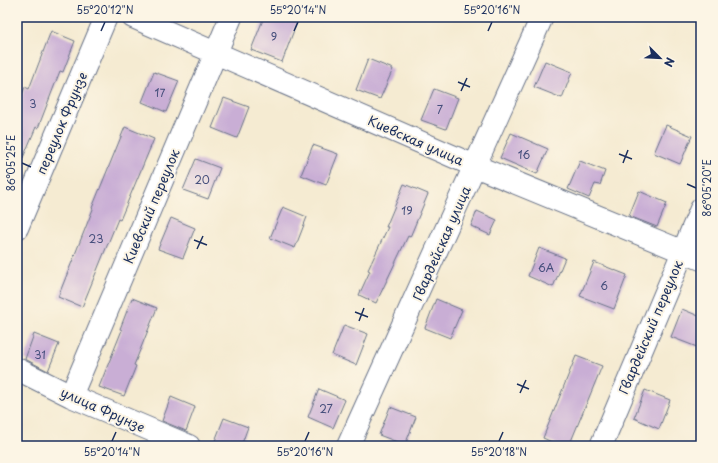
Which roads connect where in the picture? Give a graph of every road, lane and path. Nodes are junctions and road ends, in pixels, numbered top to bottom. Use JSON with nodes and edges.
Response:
{"nodes":[{"id":1,"x":106,"y":17,"type":"edge"},
{"id":2,"x":133,"y":17,"type":"edge"},
{"id":3,"x":231,"y":17,"type":"edge"},
{"id":4,"x":542,"y":17,"type":"edge"},
{"id":5,"x":216,"y":53,"type":"junction"},
{"id":6,"x":475,"y":166,"type":"junction"},
{"id":7,"x":701,"y":208,"type":"edge"},
{"id":8,"x":17,"y":228,"type":"edge"},
{"id":9,"x":692,"y":256,"type":"edge"},
{"id":10,"x":17,"y":370,"type":"edge"},
{"id":11,"x":71,"y":396,"type":"junction"},
{"id":12,"x":189,"y":446,"type":"edge"},
{"id":13,"x":348,"y":446,"type":"edge"},
{"id":14,"x":601,"y":446,"type":"edge"}],
"edges":[{"from":1,"to":8,"type":"lane","name":"переулок Фрунзе"},
{"from":2,"to":5,"type":"lane","name":"Киевская улица"},
{"from":3,"to":5,"type":"lane","name":"Киевский переулок"},
{"from":4,"to":6,"type":"lane","name":"Гвардейская улица"},
{"from":5,"to":6,"type":"lane","name":"Киевская улица"},
{"from":5,"to":11,"type":"lane","name":"Киевский переулок"},
{"from":6,"to":9,"type":"lane","name":"Киевская улица"},
{"from":6,"to":13,"type":"lane","name":"Гвардейская улица"},
{"from":7,"to":9,"type":"lane","name":"Гвардейский переулок"},
{"from":9,"to":14,"type":"lane","name":"Гвардейский переулок"},
{"from":10,"to":11,"type":"lane","name":"улица Фрунзе"},
{"from":11,"to":12,"type":"lane","name":"улица Фрунзе"}]}
